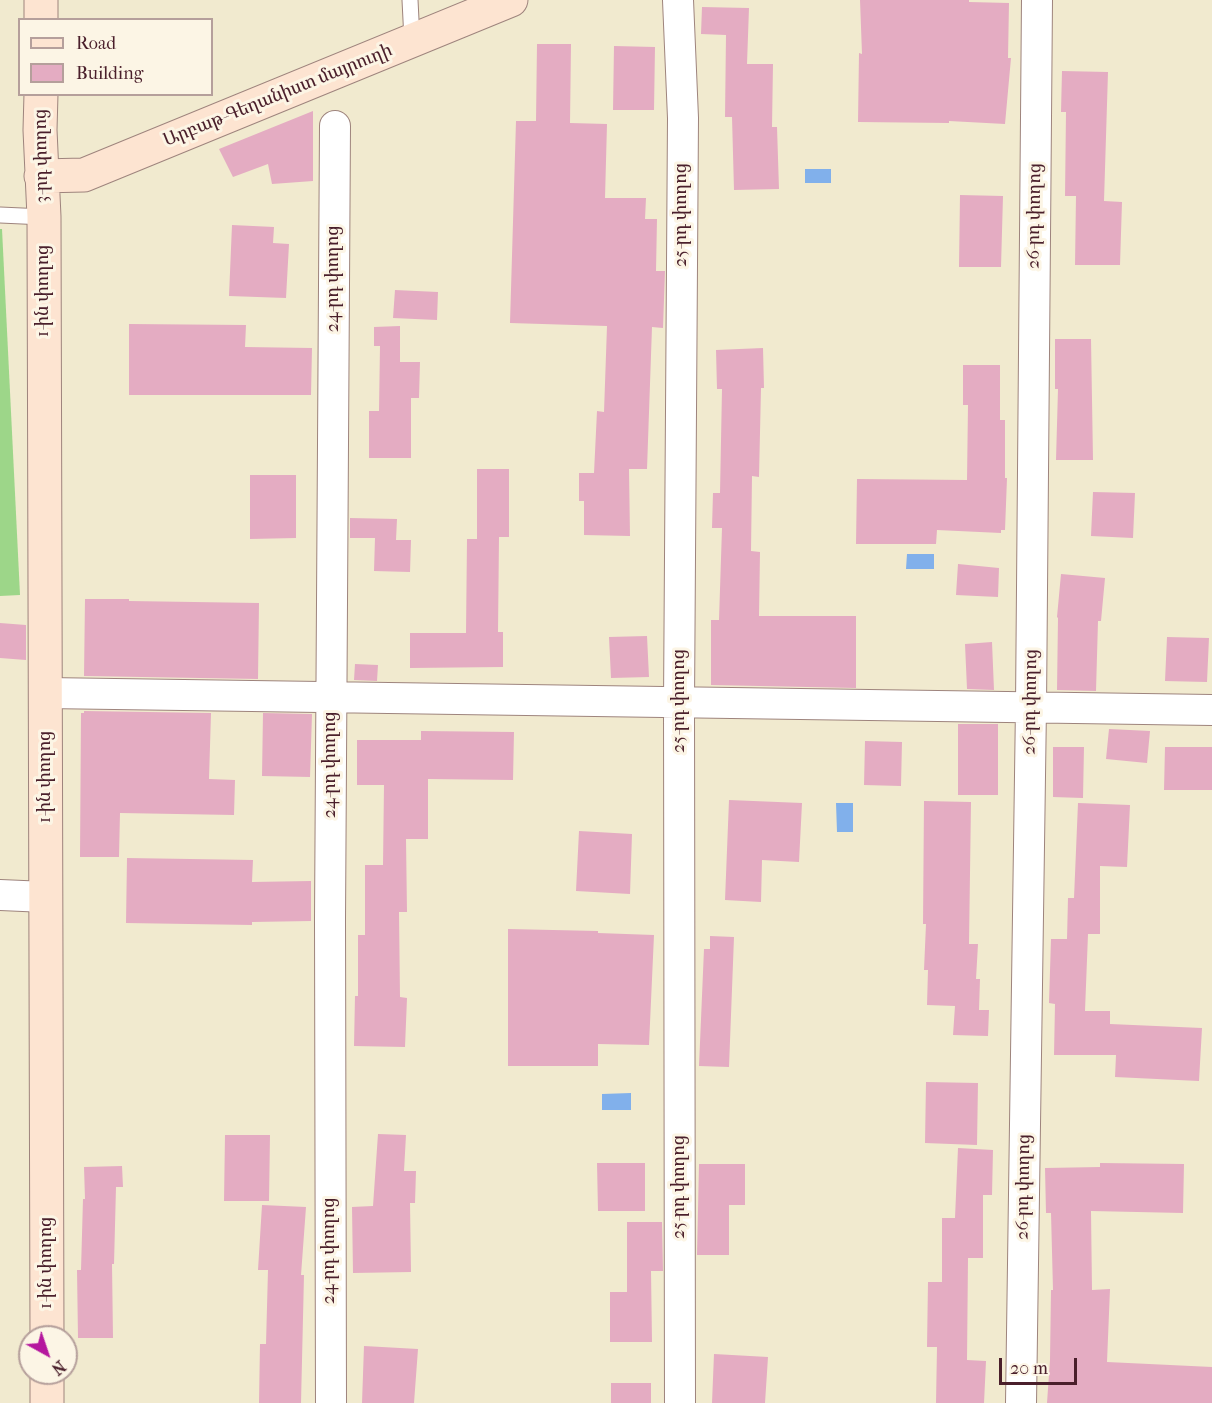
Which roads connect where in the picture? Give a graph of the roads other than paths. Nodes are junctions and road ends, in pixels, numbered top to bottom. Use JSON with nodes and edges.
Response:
{"nodes":[{"id":1,"x":41,"y":0,"type":"edge"},
{"id":2,"x":411,"y":0,"type":"edge"},
{"id":3,"x":511,"y":0,"type":"edge"},
{"id":4,"x":678,"y":0,"type":"edge"},
{"id":5,"x":1037,"y":0,"type":"edge"},
{"id":6,"x":41,"y":18,"type":"edge"},
{"id":7,"x":412,"y":40,"type":"junction"},
{"id":8,"x":42,"y":96,"type":"edge"},
{"id":9,"x":335,"y":126,"type":"dead end"},
{"id":10,"x":41,"y":176,"type":"junction"},
{"id":11,"x":0,"y":215,"type":"edge"},
{"id":12,"x":44,"y":218,"type":"junction"},
{"id":13,"x":46,"y":693,"type":"junction"},
{"id":14,"x":331,"y":697,"type":"junction"},
{"id":15,"x":680,"y":703,"type":"junction"},
{"id":16,"x":1031,"y":706,"type":"junction"},
{"id":17,"x":1212,"y":710,"type":"edge"},
{"id":18,"x":0,"y":894,"type":"edge"},
{"id":19,"x":46,"y":897,"type":"junction"},
{"id":20,"x":46,"y":1325,"type":"edge"},
{"id":21,"x":47,"y":1385,"type":"edge"},
{"id":22,"x":47,"y":1403,"type":"edge"},
{"id":23,"x":331,"y":1403,"type":"edge"},
{"id":24,"x":680,"y":1403,"type":"edge"},
{"id":25,"x":1021,"y":1403,"type":"edge"}],
"edges":[{"from":1,"to":6,"type":"main road"},
{"from":2,"to":7,"type":"lane"},
{"from":3,"to":7,"type":"main road","name":"Արբաթ-Գեղանիստ մայրուղի"},
{"from":4,"to":15,"type":"street","name":"25-րդ փողոց"},
{"from":5,"to":16,"type":"street","name":"26-րդ փողոց"},
{"from":7,"to":10,"type":"main road","name":"Արբաթ-Գեղանիստ մայրուղի"},
{"from":8,"to":10,"type":"main road","name":"3-րդ փողոց"},
{"from":9,"to":14,"type":"street","name":"24-րդ փողոց"},
{"from":10,"to":12,"type":"main road","name":"3-րդ փողոց"},
{"from":11,"to":12,"type":"lane"},
{"from":12,"to":13,"type":"main road","name":"1-ին փողոց"},
{"from":13,"to":14,"type":"street"},
{"from":13,"to":19,"type":"main road","name":"1-ին փողոց"},
{"from":14,"to":15,"type":"street"},
{"from":14,"to":23,"type":"street","name":"24-րդ փողոց"},
{"from":15,"to":16,"type":"street"},
{"from":15,"to":24,"type":"street","name":"25-րդ փողոց"},
{"from":16,"to":17,"type":"street"},
{"from":16,"to":25,"type":"street","name":"26-րդ փողոց"},
{"from":18,"to":19,"type":"street"},
{"from":19,"to":20,"type":"main road","name":"1-ին փողոց"},
{"from":21,"to":22,"type":"main road"}]}
